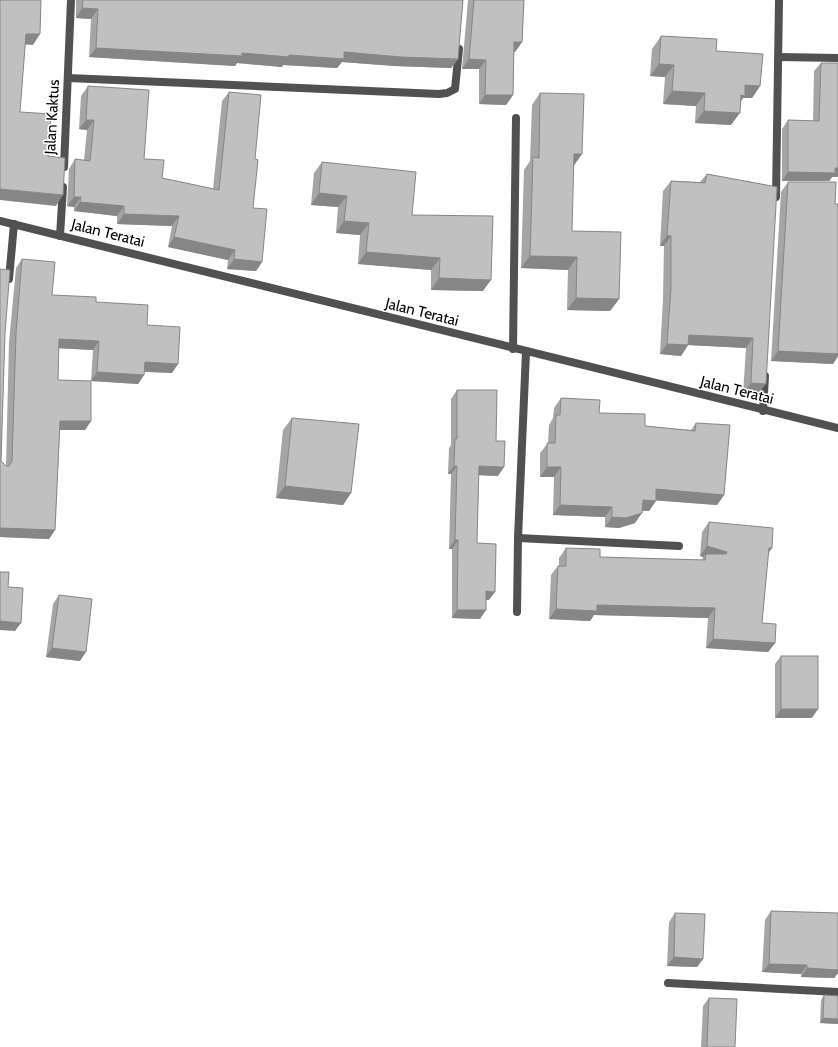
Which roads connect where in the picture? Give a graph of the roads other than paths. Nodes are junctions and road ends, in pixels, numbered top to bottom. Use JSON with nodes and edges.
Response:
{"nodes":[{"id":1,"x":71,"y":0,"type":"edge"},
{"id":2,"x":778,"y":0,"type":"edge"},
{"id":3,"x":460,"y":38,"type":"edge"},
{"id":4,"x":778,"y":57,"type":"junction"},
{"id":5,"x":838,"y":58,"type":"edge"},
{"id":6,"x":68,"y":78,"type":"junction"},
{"id":7,"x":516,"y":118,"type":"dead end"},
{"id":8,"x":775,"y":202,"type":"edge"},
{"id":9,"x":0,"y":221,"type":"edge"},
{"id":10,"x":14,"y":224,"type":"junction"},
{"id":11,"x":60,"y":236,"type":"junction"},
{"id":12,"x":9,"y":287,"type":"edge"},
{"id":13,"x":513,"y":349,"type":"junction"},
{"id":14,"x":526,"y":352,"type":"junction"},
{"id":15,"x":766,"y":364,"type":"edge"},
{"id":16,"x":763,"y":411,"type":"junction"},
{"id":17,"x":838,"y":428,"type":"edge"},
{"id":18,"x":518,"y":538,"type":"junction"},
{"id":19,"x":679,"y":546,"type":"dead end"},
{"id":20,"x":517,"y":612,"type":"dead end"},
{"id":21,"x":668,"y":983,"type":"dead end"},
{"id":22,"x":838,"y":992,"type":"edge"}],
"edges":[{"from":1,"to":6,"type":"street","name":"Jalan Kaktus"},
{"from":2,"to":4,"type":"street"},
{"from":3,"to":6,"type":"street"},
{"from":4,"to":5,"type":"street"},
{"from":4,"to":8,"type":"street"},
{"from":6,"to":11,"type":"street","name":"Jalan Kaktus"},
{"from":7,"to":13,"type":"street"},
{"from":9,"to":10,"type":"street","name":"Jalan Teratai"},
{"from":10,"to":11,"type":"street","name":"Jalan Teratai"},
{"from":10,"to":12,"type":"street"},
{"from":11,"to":13,"type":"street","name":"Jalan Teratai"},
{"from":13,"to":14,"type":"street","name":"Jalan Teratai"},
{"from":14,"to":16,"type":"street","name":"Jalan Teratai"},
{"from":14,"to":18,"type":"street"},
{"from":15,"to":16,"type":"street"},
{"from":16,"to":17,"type":"street","name":"Jalan Teratai"},
{"from":18,"to":19,"type":"street"},
{"from":18,"to":20,"type":"street"},
{"from":21,"to":22,"type":"street"}]}
